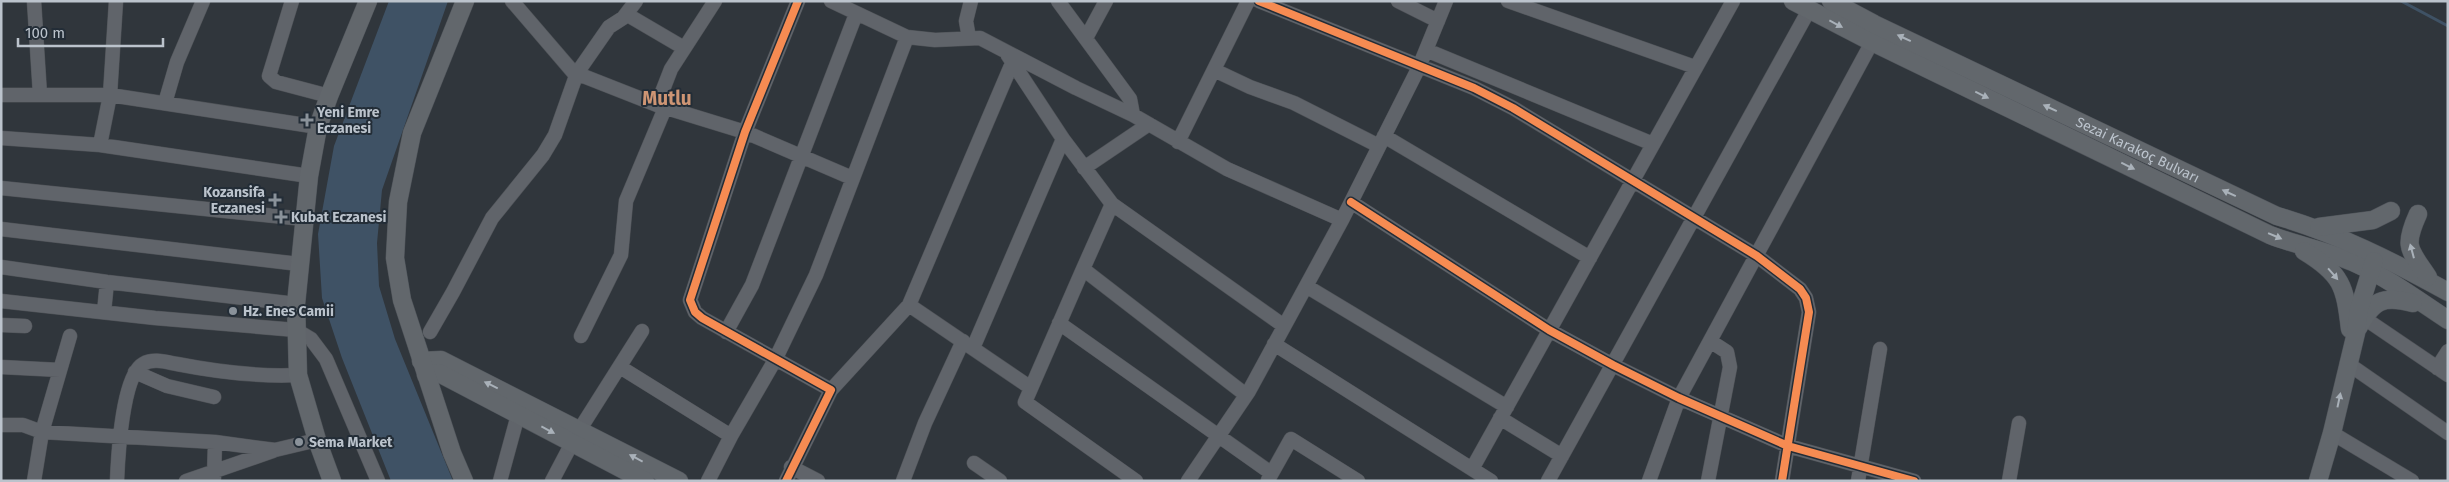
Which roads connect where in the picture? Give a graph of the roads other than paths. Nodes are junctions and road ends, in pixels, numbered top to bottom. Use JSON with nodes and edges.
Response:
{"nodes":[{"id":1,"x":34,"y":1,"type":"edge"},
{"id":2,"x":116,"y":1,"type":"edge"},
{"id":3,"x":203,"y":1,"type":"edge"},
{"id":4,"x":292,"y":1,"type":"edge"},
{"id":5,"x":368,"y":1,"type":"edge"},
{"id":6,"x":465,"y":1,"type":"edge"},
{"id":7,"x":512,"y":1,"type":"edge"},
{"id":8,"x":636,"y":1,"type":"edge"},
{"id":9,"x":715,"y":1,"type":"edge"},
{"id":10,"x":798,"y":1,"type":"edge"},
{"id":11,"x":831,"y":1,"type":"edge"},
{"id":12,"x":971,"y":1,"type":"edge"},
{"id":13,"x":1058,"y":1,"type":"edge"},
{"id":14,"x":1106,"y":1,"type":"edge"},
{"id":15,"x":1248,"y":1,"type":"edge"},
{"id":16,"x":1259,"y":1,"type":"edge"},
{"id":17,"x":1398,"y":1,"type":"edge"},
{"id":18,"x":1446,"y":1,"type":"edge"},
{"id":19,"x":1508,"y":1,"type":"edge"},
{"id":20,"x":1733,"y":1,"type":"edge"},
{"id":21,"x":1793,"y":1,"type":"edge"},
{"id":22,"x":1831,"y":1,"type":"edge"},
{"id":23,"x":1809,"y":10,"type":"junction"},
{"id":24,"x":626,"y":14,"type":"junction"},
{"id":25,"x":856,"y":14,"type":"junction"},
{"id":26,"x":1438,"y":20,"type":"junction"},
{"id":27,"x":907,"y":37,"type":"junction"},
{"id":28,"x":969,"y":38,"type":"junction"},
{"id":29,"x":1086,"y":38,"type":"junction"},
{"id":30,"x":1872,"y":42,"type":"junction"},
{"id":31,"x":684,"y":48,"type":"junction"},
{"id":32,"x":1426,"y":50,"type":"junction"},
{"id":33,"x":1009,"y":56,"type":"junction"},
{"id":34,"x":1418,"y":67,"type":"junction"},
{"id":35,"x":1695,"y":67,"type":"junction"},
{"id":36,"x":1214,"y":70,"type":"junction"},
{"id":37,"x":577,"y":73,"type":"junction"},
{"id":38,"x":1,"y":95,"type":"edge"},
{"id":39,"x":40,"y":95,"type":"junction"},
{"id":40,"x":110,"y":95,"type":"junction"},
{"id":41,"x":329,"y":96,"type":"junction"},
{"id":42,"x":165,"y":103,"type":"junction"},
{"id":43,"x":661,"y":106,"type":"junction"},
{"id":44,"x":1133,"y":116,"type":"junction"},
{"id":45,"x":1149,"y":124,"type":"junction"},
{"id":46,"x":318,"y":127,"type":"junction"},
{"id":47,"x":745,"y":132,"type":"junction"},
{"id":48,"x":1,"y":138,"type":"edge"},
{"id":49,"x":1063,"y":139,"type":"junction"},
{"id":50,"x":1382,"y":141,"type":"junction"},
{"id":51,"x":1178,"y":142,"type":"junction"},
{"id":52,"x":1653,"y":144,"type":"junction"},
{"id":53,"x":100,"y":146,"type":"junction"},
{"id":54,"x":800,"y":156,"type":"junction"},
{"id":55,"x":1084,"y":168,"type":"junction"},
{"id":56,"x":309,"y":176,"type":"junction"},
{"id":57,"x":852,"y":178,"type":"junction"},
{"id":58,"x":1633,"y":180,"type":"junction"},
{"id":59,"x":1,"y":188,"type":"edge"},
{"id":60,"x":1351,"y":202,"type":"junction"},
{"id":61,"x":1112,"y":204,"type":"junction"},
{"id":62,"x":2391,"y":211,"type":"dead end"},
{"id":63,"x":2418,"y":214,"type":"dead end"},
{"id":64,"x":1695,"y":217,"type":"junction"},
{"id":65,"x":304,"y":219,"type":"junction"},
{"id":66,"x":1342,"y":220,"type":"junction"},
{"id":67,"x":2316,"y":227,"type":"junction"},
{"id":68,"x":1,"y":229,"type":"edge"},
{"id":69,"x":2295,"y":245,"type":"junction"},
{"id":70,"x":2372,"y":251,"type":"junction"},
{"id":71,"x":1758,"y":256,"type":"junction"},
{"id":72,"x":1590,"y":258,"type":"junction"},
{"id":73,"x":299,"y":264,"type":"junction"},
{"id":74,"x":1,"y":267,"type":"edge"},
{"id":75,"x":2364,"y":268,"type":"junction"},
{"id":76,"x":1083,"y":269,"type":"junction"},
{"id":77,"x":107,"y":282,"type":"junction"},
{"id":78,"x":1306,"y":286,"type":"junction"},
{"id":79,"x":2440,"y":288,"type":"edge"},
{"id":80,"x":1,"y":301,"type":"edge"},
{"id":81,"x":296,"y":304,"type":"junction"},
{"id":82,"x":909,"y":305,"type":"junction"},
{"id":83,"x":2427,"y":307,"type":"junction"},
{"id":84,"x":104,"y":312,"type":"junction"},
{"id":85,"x":2364,"y":318,"type":"junction"},
{"id":86,"x":2448,"y":320,"type":"edge"},
{"id":87,"x":1059,"y":323,"type":"junction"},
{"id":88,"x":1,"y":325,"type":"edge"},
{"id":89,"x":25,"y":326,"type":"dead end"},
{"id":90,"x":1284,"y":326,"type":"junction"},
{"id":91,"x":296,"y":330,"type":"junction"},
{"id":92,"x":1549,"y":330,"type":"junction"},
{"id":93,"x":642,"y":331,"type":"dead end"},
{"id":94,"x":430,"y":332,"type":"dead end"},
{"id":95,"x":726,"y":332,"type":"junction"},
{"id":96,"x":2353,"y":332,"type":"junction"},
{"id":97,"x":70,"y":336,"type":"dead end"},
{"id":98,"x":581,"y":336,"type":"dead end"},
{"id":99,"x":1710,"y":341,"type":"junction"},
{"id":100,"x":1274,"y":344,"type":"junction"},
{"id":101,"x":968,"y":345,"type":"junction"},
{"id":102,"x":1880,"y":349,"type":"dead end"},
{"id":103,"x":2448,"y":351,"type":"edge"},
{"id":104,"x":775,"y":360,"type":"junction"},
{"id":105,"x":1613,"y":365,"type":"junction"},
{"id":106,"x":1,"y":367,"type":"edge"},
{"id":107,"x":620,"y":367,"type":"junction"},
{"id":108,"x":423,"y":368,"type":"junction"},
{"id":109,"x":2346,"y":368,"type":"junction"},
{"id":110,"x":60,"y":370,"type":"junction"},
{"id":111,"x":2442,"y":371,"type":"edge"},
{"id":112,"x":135,"y":372,"type":"junction"},
{"id":113,"x":298,"y":376,"type":"junction"},
{"id":114,"x":1031,"y":388,"type":"junction"},
{"id":115,"x":831,"y":390,"type":"junction"},
{"id":116,"x":1246,"y":395,"type":"junction"},
{"id":117,"x":214,"y":397,"type":"dead end"},
{"id":118,"x":1679,"y":398,"type":"junction"},
{"id":119,"x":1503,"y":413,"type":"junction"},
{"id":120,"x":518,"y":414,"type":"junction"},
{"id":121,"x":1720,"y":416,"type":"junction"},
{"id":122,"x":2019,"y":422,"type":"dead end"},
{"id":123,"x":1,"y":425,"type":"edge"},
{"id":124,"x":42,"y":432,"type":"junction"},
{"id":125,"x":2332,"y":433,"type":"junction"},
{"id":126,"x":2448,"y":433,"type":"edge"},
{"id":127,"x":576,"y":436,"type":"junction"},
{"id":128,"x":731,"y":436,"type":"junction"},
{"id":129,"x":1218,"y":436,"type":"junction"},
{"id":130,"x":119,"y":437,"type":"junction"},
{"id":131,"x":317,"y":440,"type":"junction"},
{"id":132,"x":215,"y":442,"type":"junction"},
{"id":133,"x":1788,"y":446,"type":"junction"},
{"id":134,"x":275,"y":450,"type":"junction"},
{"id":135,"x":1562,"y":456,"type":"junction"},
{"id":136,"x":974,"y":463,"type":"dead end"},
{"id":137,"x":1860,"y":466,"type":"junction"},
{"id":138,"x":791,"y":467,"type":"junction"},
{"id":139,"x":1472,"y":469,"type":"junction"},
{"id":140,"x":214,"y":476,"type":"edge"},
{"id":141,"x":1270,"y":477,"type":"edge"},
{"id":142,"x":34,"y":481,"type":"edge"},
{"id":143,"x":117,"y":481,"type":"edge"},
{"id":144,"x":186,"y":481,"type":"edge"},
{"id":145,"x":332,"y":481,"type":"edge"},
{"id":146,"x":378,"y":481,"type":"edge"},
{"id":147,"x":464,"y":481,"type":"edge"},
{"id":148,"x":500,"y":481,"type":"edge"},
{"id":149,"x":552,"y":481,"type":"edge"},
{"id":150,"x":645,"y":481,"type":"edge"},
{"id":151,"x":680,"y":481,"type":"edge"},
{"id":152,"x":708,"y":481,"type":"edge"},
{"id":153,"x":786,"y":481,"type":"edge"},
{"id":154,"x":818,"y":481,"type":"edge"},
{"id":155,"x":903,"y":481,"type":"edge"},
{"id":156,"x":1000,"y":481,"type":"edge"},
{"id":157,"x":1136,"y":481,"type":"edge"},
{"id":158,"x":1188,"y":481,"type":"edge"},
{"id":159,"x":1358,"y":481,"type":"edge"},
{"id":160,"x":1491,"y":481,"type":"edge"},
{"id":161,"x":1548,"y":481,"type":"edge"},
{"id":162,"x":1649,"y":481,"type":"edge"},
{"id":163,"x":1708,"y":481,"type":"edge"},
{"id":164,"x":1782,"y":481,"type":"edge"},
{"id":165,"x":1858,"y":481,"type":"edge"},
{"id":166,"x":1914,"y":481,"type":"edge"},
{"id":167,"x":2009,"y":481,"type":"edge"},
{"id":168,"x":2318,"y":481,"type":"edge"},
{"id":169,"x":2412,"y":481,"type":"edge"}],
"edges":[{"from":1,"to":39,"type":"street"},
{"from":2,"to":40,"type":"street"},
{"from":3,"to":42,"type":"street"},
{"from":4,"to":41,"type":"street"},
{"from":5,"to":41,"type":"main road"},
{"from":6,"to":108,"type":"main road"},
{"from":7,"to":37,"type":"street"},
{"from":8,"to":24,"type":"street"},
{"from":9,"to":31,"type":"street"},
{"from":10,"to":47,"type":"street"},
{"from":11,"to":25,"type":"street"},
{"from":12,"to":28,"type":"street"},
{"from":13,"to":29,"type":"street"},
{"from":14,"to":29,"type":"street"},
{"from":15,"to":36,"type":"street"},
{"from":16,"to":34,"type":"street"},
{"from":17,"to":26,"type":"street"},
{"from":18,"to":26,"type":"street"},
{"from":19,"to":35,"type":"street"},
{"from":20,"to":35,"type":"street"},
{"from":21,"to":23,"type":"main road"},
{"from":67,"to":22,"type":"main road","name":"Sezai Karakoç Bulvarı","one_way":true},
{"from":23,"to":30,"type":"main road","one_way":true},
{"from":23,"to":64,"type":"street"},
{"from":24,"to":31,"type":"street"},
{"from":24,"to":37,"type":"street"},
{"from":25,"to":27,"type":"street"},
{"from":25,"to":54,"type":"street"},
{"from":26,"to":32,"type":"street"},
{"from":27,"to":28,"type":"street"},
{"from":27,"to":57,"type":"street"},
{"from":28,"to":33,"type":"street"},
{"from":29,"to":44,"type":"street"},
{"from":30,"to":69,"type":"main road","one_way":true},
{"from":30,"to":71,"type":"street"},
{"from":31,"to":43,"type":"street"},
{"from":32,"to":34,"type":"street"},
{"from":32,"to":52,"type":"street"},
{"from":33,"to":44,"type":"street"},
{"from":33,"to":49,"type":"street"},
{"from":33,"to":82,"type":"street"},
{"from":34,"to":50,"type":"street"},
{"from":34,"to":58,"type":"street"},
{"from":35,"to":52,"type":"street"},
{"from":36,"to":50,"type":"street"},
{"from":36,"to":51,"type":"street"},
{"from":37,"to":43,"type":"street"},
{"from":37,"to":94,"type":"street"},
{"from":38,"to":39,"type":"street"},
{"from":39,"to":40,"type":"street"},
{"from":40,"to":42,"type":"street"},
{"from":40,"to":53,"type":"street"},
{"from":41,"to":46,"type":"main road"},
{"from":42,"to":46,"type":"street"},
{"from":43,"to":47,"type":"street"},
{"from":43,"to":98,"type":"street"},
{"from":44,"to":45,"type":"street"},
{"from":45,"to":51,"type":"street"},
{"from":45,"to":55,"type":"street"},
{"from":46,"to":56,"type":"main road"},
{"from":47,"to":54,"type":"street"},
{"from":47,"to":95,"type":"street"},
{"from":48,"to":53,"type":"street"},
{"from":49,"to":55,"type":"street"},
{"from":49,"to":101,"type":"street"},
{"from":50,"to":60,"type":"street"},
{"from":50,"to":72,"type":"street"},
{"from":51,"to":66,"type":"street"},
{"from":52,"to":58,"type":"street"},
{"from":53,"to":56,"type":"street"},
{"from":54,"to":57,"type":"street"},
{"from":54,"to":95,"type":"street"},
{"from":55,"to":61,"type":"street"},
{"from":56,"to":65,"type":"main road"},
{"from":57,"to":104,"type":"street"},
{"from":58,"to":64,"type":"street"},
{"from":58,"to":72,"type":"street"},
{"from":59,"to":65,"type":"street"},
{"from":60,"to":66,"type":"street"},
{"from":60,"to":92,"type":"street"},
{"from":61,"to":76,"type":"street"},
{"from":61,"to":90,"type":"street"},
{"from":62,"to":67,"type":"main road"},
{"from":79,"to":63,"type":"main road","one_way":true},
{"from":64,"to":71,"type":"street"},
{"from":64,"to":105,"type":"street"},
{"from":65,"to":73,"type":"main road"},
{"from":66,"to":78,"type":"street"},
{"from":67,"to":70,"type":"main road","name":"Sezai Karakoç Bulvarı"},
{"from":68,"to":73,"type":"street"},
{"from":69,"to":75,"type":"main road"},
{"from":69,"to":96,"type":"main road","one_way":true},
{"from":70,"to":75,"type":"main road"},
{"from":70,"to":79,"type":"main road","name":"Sezai Karakoç Bulvarı"},
{"from":71,"to":99,"type":"street"},
{"from":71,"to":133,"type":"street"},
{"from":72,"to":92,"type":"street"},
{"from":73,"to":81,"type":"main road"},
{"from":74,"to":77,"type":"street"},
{"from":75,"to":83,"type":"main road"},
{"from":75,"to":96,"type":"main road"},
{"from":76,"to":87,"type":"street"},
{"from":76,"to":116,"type":"street"},
{"from":77,"to":81,"type":"street"},
{"from":77,"to":84,"type":"street"},
{"from":78,"to":90,"type":"street"},
{"from":78,"to":119,"type":"street"},
{"from":80,"to":84,"type":"street"},
{"from":81,"to":91,"type":"main road"},
{"from":82,"to":101,"type":"street"},
{"from":82,"to":115,"type":"street"},
{"from":83,"to":85,"type":"main road"},
{"from":83,"to":86,"type":"main road"},
{"from":84,"to":91,"type":"street"},
{"from":85,"to":96,"type":"main road"},
{"from":85,"to":111,"type":"street"},
{"from":87,"to":114,"type":"street"},
{"from":87,"to":129,"type":"street"},
{"from":88,"to":89,"type":"street"},
{"from":90,"to":100,"type":"street"},
{"from":91,"to":113,"type":"main road"},
{"from":91,"to":146,"type":"street"},
{"from":92,"to":105,"type":"street"},
{"from":92,"to":119,"type":"street"},
{"from":93,"to":107,"type":"street"},
{"from":95,"to":104,"type":"street"},
{"from":96,"to":109,"type":"main road"},
{"from":97,"to":110,"type":"street"},
{"from":99,"to":118,"type":"street"},
{"from":99,"to":121,"type":"street"},
{"from":100,"to":116,"type":"street"},
{"from":100,"to":139,"type":"street"},
{"from":101,"to":114,"type":"street"},
{"from":101,"to":155,"type":"street"},
{"from":102,"to":137,"type":"street"},
{"from":103,"to":111,"type":"street"},
{"from":104,"to":115,"type":"street"},
{"from":104,"to":128,"type":"street"},
{"from":105,"to":118,"type":"street"},
{"from":105,"to":135,"type":"street"},
{"from":106,"to":110,"type":"street"},
{"from":107,"to":127,"type":"street"},
{"from":107,"to":128,"type":"street"},
{"from":108,"to":120,"type":"main road"},
{"from":127,"to":108,"type":"main road","one_way":true},
{"from":108,"to":147,"type":"main road"},
{"from":125,"to":109,"type":"main road","one_way":true},
{"from":109,"to":126,"type":"street"},
{"from":110,"to":124,"type":"street"},
{"from":112,"to":113,"type":"street"},
{"from":112,"to":117,"type":"street"},
{"from":112,"to":130,"type":"street"},
{"from":113,"to":131,"type":"main road"},
{"from":114,"to":157,"type":"street"},
{"from":115,"to":138,"type":"street"},
{"from":116,"to":129,"type":"street"},
{"from":118,"to":121,"type":"street"},
{"from":118,"to":162,"type":"street"},
{"from":119,"to":135,"type":"street"},
{"from":119,"to":139,"type":"street"},
{"from":120,"to":127,"type":"main road","one_way":true},
{"from":120,"to":148,"type":"street"},
{"from":121,"to":133,"type":"street"},
{"from":121,"to":163,"type":"street"},
{"from":122,"to":167,"type":"street"},
{"from":123,"to":124,"type":"street"},
{"from":124,"to":130,"type":"street"},
{"from":124,"to":142,"type":"street"},
{"from":125,"to":168,"type":"main road"},
{"from":125,"to":169,"type":"street"},
{"from":127,"to":149,"type":"street"},
{"from":127,"to":150,"type":"main road"},
{"from":151,"to":127,"type":"main road","one_way":true},
{"from":128,"to":152,"type":"street"},
{"from":129,"to":141,"type":"street"},
{"from":129,"to":158,"type":"street"},
{"from":130,"to":132,"type":"street"},
{"from":130,"to":143,"type":"street"},
{"from":131,"to":134,"type":"street"},
{"from":131,"to":145,"type":"main road"},
{"from":132,"to":134,"type":"street"},
{"from":132,"to":140,"type":"street"},
{"from":133,"to":137,"type":"street"},
{"from":133,"to":164,"type":"street"},
{"from":134,"to":140,"type":"street"},
{"from":135,"to":161,"type":"street"},
{"from":136,"to":156,"type":"street"},
{"from":137,"to":165,"type":"street"},
{"from":137,"to":166,"type":"street"},
{"from":138,"to":153,"type":"street"},
{"from":138,"to":154,"type":"street"},
{"from":139,"to":160,"type":"street"},
{"from":140,"to":144,"type":"street"},
{"from":141,"to":159,"type":"street"}]}
